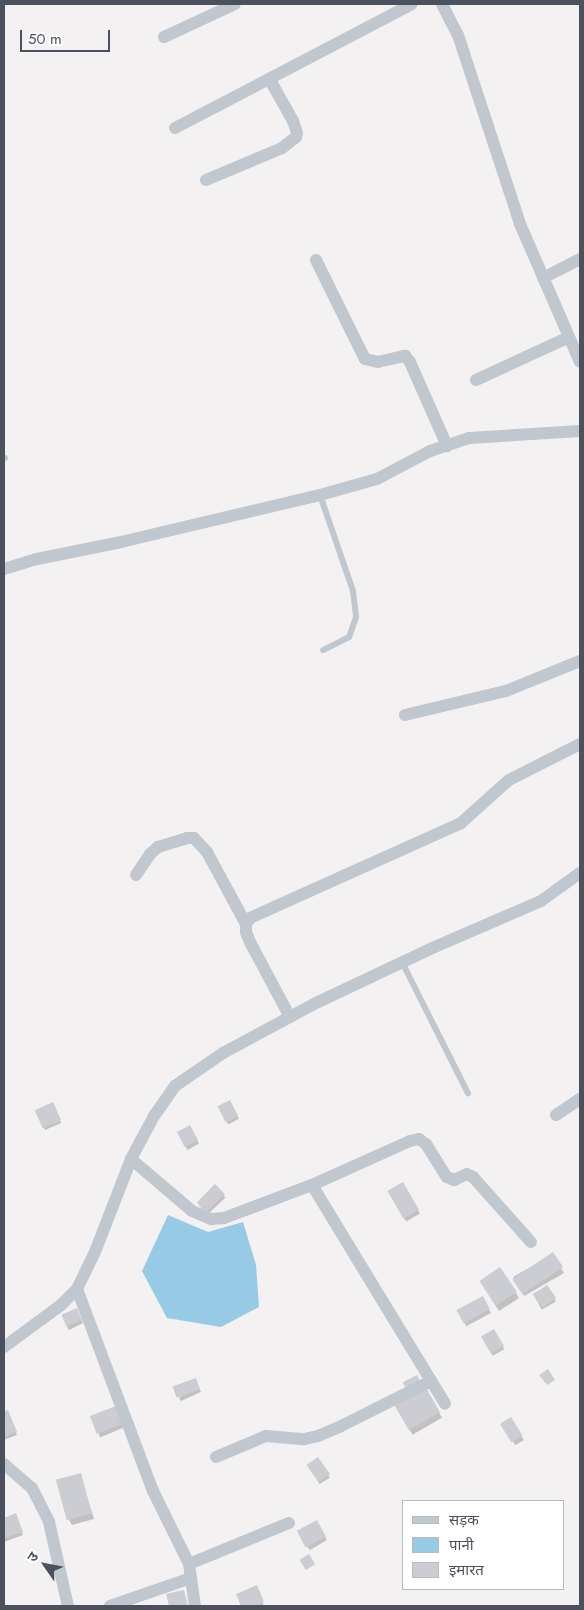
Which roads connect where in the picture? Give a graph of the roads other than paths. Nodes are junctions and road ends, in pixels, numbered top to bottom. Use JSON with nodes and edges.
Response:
{"nodes":[{"id":1,"x":235,"y":4,"type":"edge"},
{"id":2,"x":412,"y":4,"type":"edge"},
{"id":3,"x":442,"y":4,"type":"edge"},
{"id":4,"x":164,"y":36,"type":"dead end"},
{"id":5,"x":270,"y":80,"type":"junction"},
{"id":6,"x":175,"y":128,"type":"dead end"},
{"id":7,"x":206,"y":180,"type":"dead end"},
{"id":8,"x":580,"y":259,"type":"edge"},
{"id":9,"x":316,"y":260,"type":"dead end"},
{"id":10,"x":543,"y":278,"type":"junction"},
{"id":11,"x":569,"y":338,"type":"junction"},
{"id":12,"x":580,"y":362,"type":"edge"},
{"id":13,"x":476,"y":380,"type":"dead end"},
{"id":14,"x":580,"y":431,"type":"edge"},
{"id":15,"x":447,"y":446,"type":"junction"},
{"id":16,"x":320,"y":495,"type":"junction"},
{"id":17,"x":4,"y":568,"type":"edge"},
{"id":18,"x":324,"y":650,"type":"dead end"},
{"id":19,"x":580,"y":661,"type":"edge"},
{"id":20,"x":405,"y":715,"type":"dead end"},
{"id":21,"x":580,"y":744,"type":"edge"},
{"id":22,"x":580,"y":873,"type":"edge"},
{"id":23,"x":136,"y":875,"type":"dead end"},
{"id":24,"x":246,"y":924,"type":"junction"},
{"id":25,"x":402,"y":962,"type":"junction"},
{"id":26,"x":290,"y":1017,"type":"junction"},
{"id":27,"x":468,"y":1092,"type":"dead end"},
{"id":28,"x":580,"y":1099,"type":"edge"},
{"id":29,"x":556,"y":1115,"type":"dead end"},
{"id":30,"x":131,"y":1159,"type":"junction"},
{"id":31,"x":312,"y":1185,"type":"junction"},
{"id":32,"x":531,"y":1242,"type":"dead end"},
{"id":33,"x":77,"y":1289,"type":"junction"},
{"id":34,"x":4,"y":1347,"type":"edge"},
{"id":35,"x":431,"y":1381,"type":"junction"},
{"id":36,"x":445,"y":1404,"type":"dead end"},
{"id":37,"x":216,"y":1457,"type":"dead end"},
{"id":38,"x":4,"y":1464,"type":"edge"},
{"id":39,"x":290,"y":1523,"type":"dead end"},
{"id":40,"x":190,"y":1564,"type":"junction"},
{"id":41,"x":191,"y":1578,"type":"junction"},
{"id":42,"x":68,"y":1606,"type":"edge"},
{"id":43,"x":110,"y":1606,"type":"edge"},
{"id":44,"x":194,"y":1606,"type":"edge"}],
"edges":[{"from":1,"to":4,"type":"street"},
{"from":2,"to":5,"type":"street"},
{"from":3,"to":10,"type":"street"},
{"from":5,"to":6,"type":"street"},
{"from":5,"to":7,"type":"street"},
{"from":8,"to":10,"type":"street"},
{"from":9,"to":15,"type":"street"},
{"from":10,"to":11,"type":"street"},
{"from":11,"to":12,"type":"street"},
{"from":11,"to":13,"type":"street"},
{"from":14,"to":15,"type":"street"},
{"from":15,"to":16,"type":"street"},
{"from":16,"to":17,"type":"street"},
{"from":16,"to":18,"type":"lane"},
{"from":19,"to":20,"type":"street"},
{"from":21,"to":24,"type":"street"},
{"from":22,"to":25,"type":"street"},
{"from":23,"to":24,"type":"street"},
{"from":24,"to":26,"type":"street"},
{"from":25,"to":26,"type":"street"},
{"from":25,"to":27,"type":"lane"},
{"from":26,"to":30,"type":"street"},
{"from":28,"to":29,"type":"street"},
{"from":30,"to":31,"type":"street"},
{"from":30,"to":33,"type":"street"},
{"from":31,"to":32,"type":"street"},
{"from":31,"to":35,"type":"street"},
{"from":33,"to":34,"type":"street"},
{"from":33,"to":40,"type":"street"},
{"from":35,"to":36,"type":"street"},
{"from":35,"to":37,"type":"street"},
{"from":38,"to":42,"type":"street"},
{"from":39,"to":40,"type":"street"},
{"from":40,"to":41,"type":"street"},
{"from":41,"to":43,"type":"street"},
{"from":41,"to":44,"type":"street"}]}
